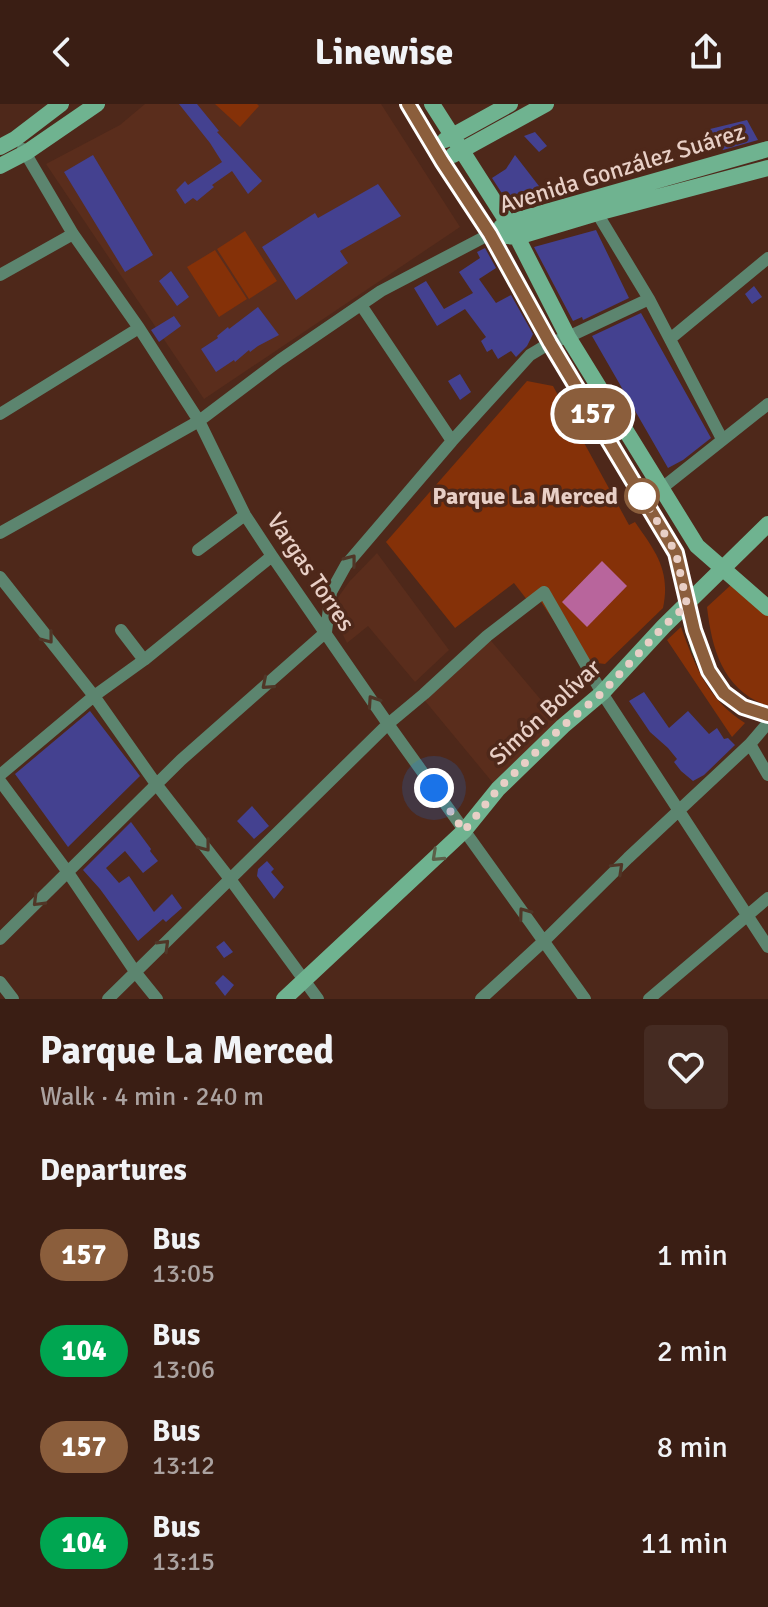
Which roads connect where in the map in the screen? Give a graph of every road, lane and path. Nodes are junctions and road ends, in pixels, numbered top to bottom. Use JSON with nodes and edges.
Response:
{"nodes":[{"id":1,"x":61,"y":104,"type":"edge"},
{"id":2,"x":97,"y":104,"type":"edge"},
{"id":3,"x":408,"y":104,"type":"edge"},
{"id":4,"x":432,"y":104,"type":"edge"},
{"id":5,"x":510,"y":104,"type":"edge"},
{"id":6,"x":546,"y":104,"type":"edge"},
{"id":7,"x":7,"y":143,"type":"edge"},
{"id":8,"x":456,"y":143,"type":"junction"},
{"id":9,"x":768,"y":149,"type":"edge"},
{"id":10,"x":27,"y":152,"type":"junction"},
{"id":11,"x":438,"y":154,"type":"junction"},
{"id":12,"x":0,"y":166,"type":"edge"},
{"id":13,"x":768,"y":168,"type":"edge"},
{"id":14,"x":597,"y":213,"type":"junction"},
{"id":15,"x":512,"y":230,"type":"junction"},
{"id":16,"x":73,"y":234,"type":"junction"},
{"id":17,"x":490,"y":234,"type":"junction"},
{"id":18,"x":768,"y":258,"type":"edge"},
{"id":19,"x":0,"y":275,"type":"edge"},
{"id":20,"x":649,"y":299,"type":"junction"},
{"id":21,"x":361,"y":305,"type":"junction"},
{"id":22,"x":139,"y":328,"type":"junction"},
{"id":23,"x":568,"y":337,"type":"junction"},
{"id":24,"x":670,"y":339,"type":"junction"},
{"id":25,"x":550,"y":343,"type":"junction"},
{"id":26,"x":768,"y":404,"type":"edge"},
{"id":27,"x":0,"y":414,"type":"edge"},
{"id":28,"x":199,"y":421,"type":"junction"},
{"id":29,"x":722,"y":439,"type":"junction"},
{"id":30,"x":452,"y":441,"type":"junction"},
{"id":31,"x":662,"y":488,"type":"junction"},
{"id":32,"x":245,"y":515,"type":"junction"},
{"id":33,"x":768,"y":524,"type":"edge"},
{"id":34,"x":0,"y":533,"type":"edge"},
{"id":35,"x":198,"y":550,"type":"dead end"},
{"id":36,"x":272,"y":556,"type":"junction"},
{"id":37,"x":722,"y":569,"type":"junction"},
{"id":38,"x":0,"y":577,"type":"edge"},
{"id":39,"x":687,"y":605,"type":"junction"},
{"id":40,"x":768,"y":608,"type":"edge"},
{"id":41,"x":121,"y":630,"type":"dead end"},
{"id":42,"x":326,"y":632,"type":"junction"},
{"id":43,"x":144,"y":660,"type":"junction"},
{"id":44,"x":602,"y":693,"type":"junction"},
{"id":45,"x":94,"y":696,"type":"junction"},
{"id":46,"x":768,"y":715,"type":"edge"},
{"id":47,"x":768,"y":723,"type":"edge"},
{"id":48,"x":388,"y":724,"type":"junction"},
{"id":49,"x":750,"y":744,"type":"junction"},
{"id":50,"x":768,"y":775,"type":"edge"},
{"id":51,"x":0,"y":778,"type":"edge"},
{"id":52,"x":156,"y":784,"type":"junction"},
{"id":53,"x":680,"y":812,"type":"junction"},
{"id":54,"x":464,"y":831,"type":"junction"},
{"id":55,"x":67,"y":871,"type":"junction"},
{"id":56,"x":230,"y":879,"type":"junction"},
{"id":57,"x":768,"y":898,"type":"edge"},
{"id":58,"x":748,"y":915,"type":"junction"},
{"id":59,"x":0,"y":939,"type":"edge"},
{"id":60,"x":544,"y":941,"type":"junction"},
{"id":61,"x":768,"y":947,"type":"edge"},
{"id":62,"x":136,"y":973,"type":"junction"},
{"id":63,"x":303,"y":980,"type":"junction"},
{"id":64,"x":0,"y":982,"type":"edge"},
{"id":65,"x":13,"y":999,"type":"edge"},
{"id":66,"x":108,"y":999,"type":"edge"},
{"id":67,"x":157,"y":999,"type":"edge"},
{"id":68,"x":284,"y":999,"type":"edge"},
{"id":69,"x":318,"y":999,"type":"edge"},
{"id":70,"x":481,"y":999,"type":"edge"},
{"id":71,"x":585,"y":999,"type":"edge"},
{"id":72,"x":649,"y":999,"type":"edge"}],
"edges":[{"from":1,"to":7,"type":"street"},
{"from":2,"to":10,"type":"street"},
{"from":3,"to":11,"type":"street"},
{"from":4,"to":8,"type":"street"},
{"from":5,"to":8,"type":"street"},
{"from":6,"to":8,"type":"street"},
{"from":7,"to":10,"type":"street","name":"Vargas Torres"},
{"from":8,"to":11,"type":"street"},
{"from":8,"to":15,"type":"street"},
{"from":9,"to":15,"type":"street","name":"Avenida González Suárez"},
{"from":10,"to":12,"type":"street"},
{"from":10,"to":16,"type":"street","name":"Vargas Torres"},
{"from":11,"to":17,"type":"street"},
{"from":13,"to":14,"type":"street","name":"Avenida González Suárez"},
{"from":14,"to":15,"type":"street","name":"Avenida González Suárez"},
{"from":14,"to":20,"type":"street"},
{"from":15,"to":17,"type":"street","name":"Avenida González Suárez"},
{"from":15,"to":23,"type":"street"},
{"from":16,"to":19,"type":"street"},
{"from":16,"to":22,"type":"street","name":"Vargas Torres"},
{"from":17,"to":21,"type":"street"},
{"from":17,"to":25,"type":"street"},
{"from":18,"to":24,"type":"street"},
{"from":20,"to":23,"type":"street"},
{"from":20,"to":24,"type":"street"},
{"from":21,"to":28,"type":"street"},
{"from":21,"to":30,"type":"street"},
{"from":22,"to":27,"type":"street"},
{"from":22,"to":28,"type":"street","name":"Vargas Torres"},
{"from":23,"to":25,"type":"street"},
{"from":23,"to":31,"type":"street"},
{"from":24,"to":29,"type":"street"},
{"from":25,"to":30,"type":"street"},
{"from":25,"to":39,"type":"street"},
{"from":26,"to":29,"type":"street"},
{"from":28,"to":32,"type":"street","name":"Vargas Torres"},
{"from":28,"to":34,"type":"street"},
{"from":29,"to":31,"type":"street"},
{"from":42,"to":30,"type":"street","one_way":true},
{"from":31,"to":37,"type":"street"},
{"from":32,"to":35,"type":"street"},
{"from":32,"to":36,"type":"street","name":"Vargas Torres"},
{"from":33,"to":37,"type":"street","name":"Simón Bolívar"},
{"from":36,"to":42,"type":"street","name":"Vargas Torres"},
{"from":36,"to":43,"type":"street"},
{"from":37,"to":39,"type":"street","name":"Simón Bolívar"},
{"from":37,"to":40,"type":"street"},
{"from":38,"to":45,"type":"street","one_way":true},
{"from":39,"to":44,"type":"street","name":"Simón Bolívar"},
{"from":39,"to":46,"type":"street"},
{"from":41,"to":43,"type":"street"},
{"from":48,"to":42,"type":"street","name":"Vargas Torres","one_way":true},
{"from":42,"to":52,"type":"street","one_way":true},
{"from":43,"to":45,"type":"street"},
{"from":44,"to":48,"type":"street"},
{"from":44,"to":53,"type":"street"},
{"from":44,"to":54,"type":"street","name":"Simón Bolívar"},
{"from":45,"to":51,"type":"street"},
{"from":45,"to":52,"type":"street"},
{"from":47,"to":49,"type":"street"},
{"from":48,"to":54,"type":"street","name":"Vargas Torres"},
{"from":48,"to":56,"type":"street"},
{"from":49,"to":50,"type":"street"},
{"from":49,"to":53,"type":"street"},
{"from":51,"to":55,"type":"street"},
{"from":52,"to":55,"type":"street"},
{"from":52,"to":56,"type":"street","one_way":true},
{"from":53,"to":58,"type":"street"},
{"from":60,"to":53,"type":"street","one_way":true},
{"from":60,"to":54,"type":"street","name":"Vargas Torres","one_way":true},
{"from":54,"to":63,"type":"street","name":"Simón Bolívar","one_way":true},
{"from":55,"to":59,"type":"street","one_way":true},
{"from":55,"to":62,"type":"street"},
{"from":62,"to":56,"type":"street","one_way":true},
{"from":56,"to":63,"type":"street"},
{"from":57,"to":58,"type":"street"},
{"from":58,"to":61,"type":"street"},
{"from":58,"to":72,"type":"street"},
{"from":60,"to":70,"type":"street"},
{"from":60,"to":71,"type":"street","name":"Vargas Torres"},
{"from":62,"to":66,"type":"street"},
{"from":62,"to":67,"type":"street"},
{"from":63,"to":68,"type":"street","name":"Simón Bolívar"},
{"from":63,"to":69,"type":"street"},
{"from":64,"to":65,"type":"street"}]}
